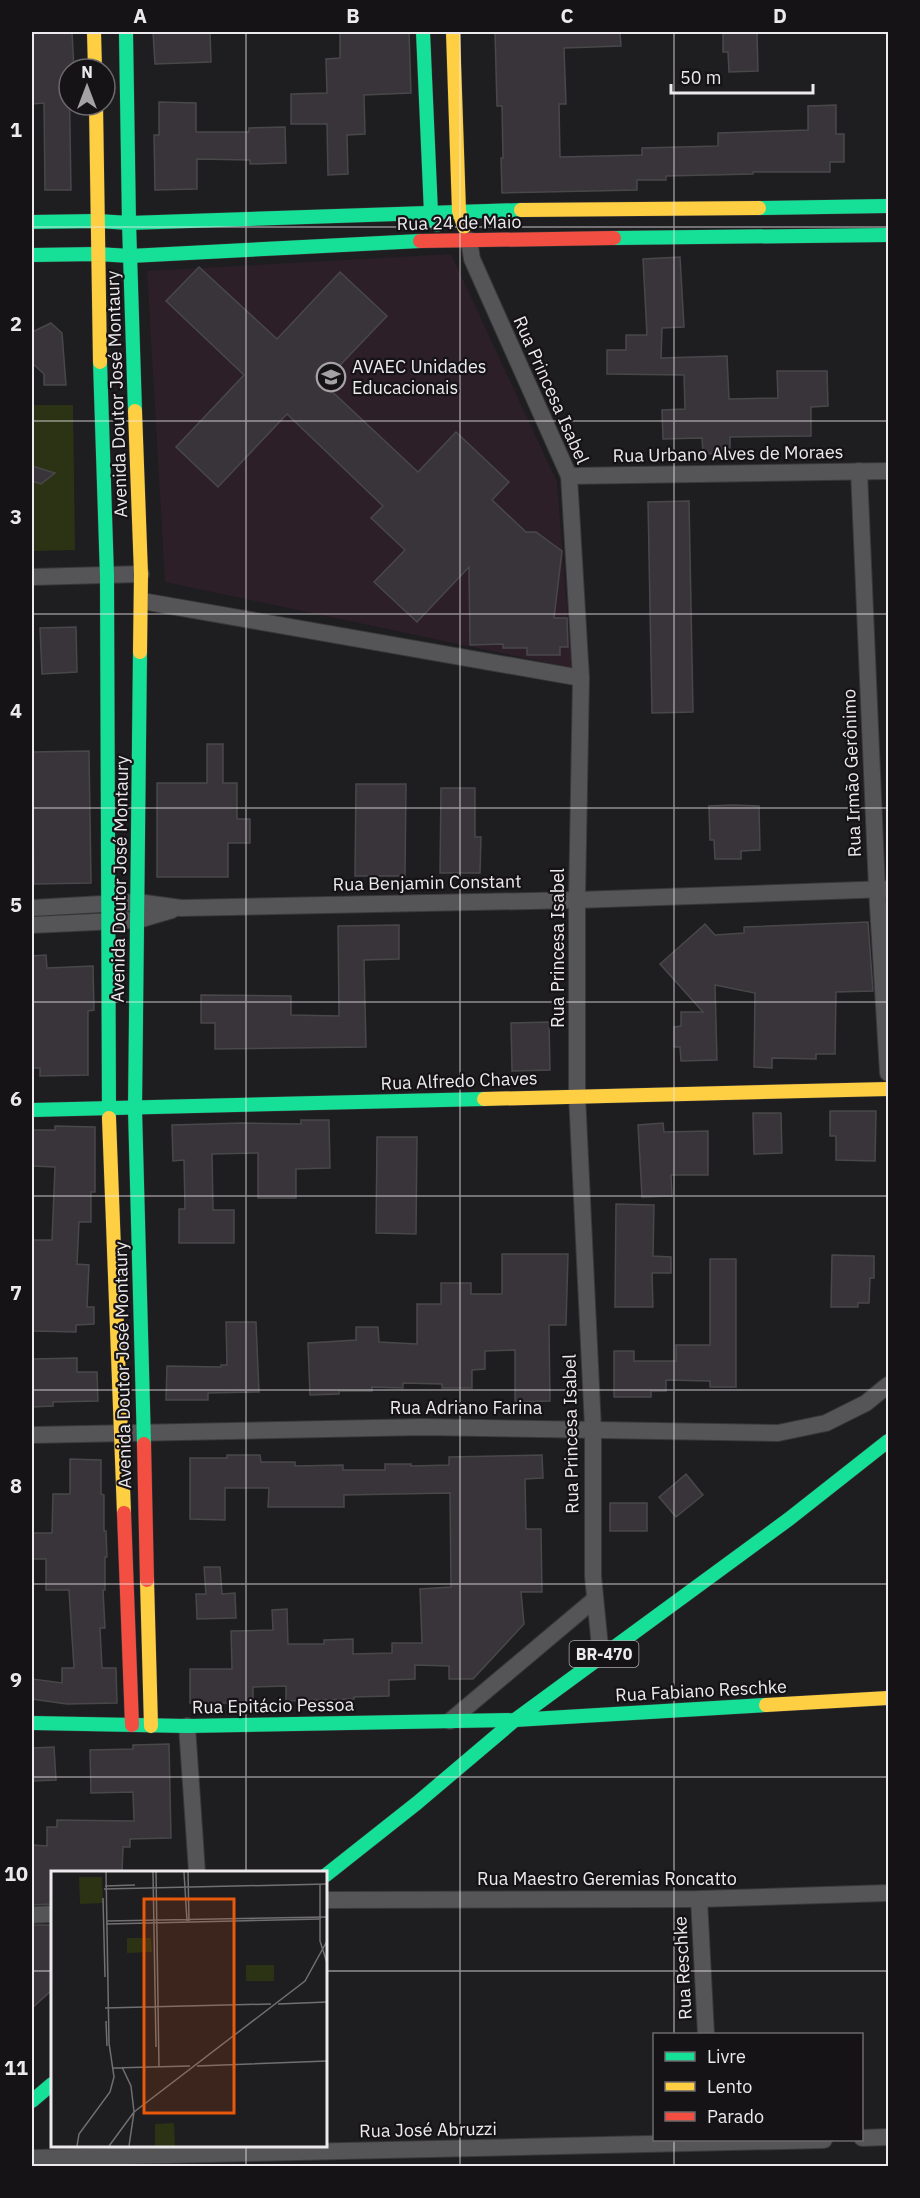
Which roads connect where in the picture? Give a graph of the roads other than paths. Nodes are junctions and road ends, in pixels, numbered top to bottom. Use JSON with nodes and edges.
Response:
{"nodes":[{"id":1,"x":94,"y":32,"type":"edge"},
{"id":2,"x":126,"y":32,"type":"edge"},
{"id":3,"x":423,"y":32,"type":"edge"},
{"id":4,"x":453,"y":32,"type":"edge"},
{"id":5,"x":95,"y":57,"type":"edge"},
{"id":6,"x":96,"y":117,"type":"edge"},
{"id":7,"x":888,"y":206,"type":"edge"},
{"id":8,"x":459,"y":211,"type":"junction"},
{"id":9,"x":431,"y":213,"type":"junction"},
{"id":10,"x":98,"y":221,"type":"junction"},
{"id":11,"x":32,"y":222,"type":"edge"},
{"id":12,"x":129,"y":223,"type":"junction"},
{"id":13,"x":888,"y":236,"type":"edge"},
{"id":14,"x":445,"y":240,"type":"junction"},
{"id":15,"x":469,"y":240,"type":"junction"},
{"id":16,"x":98,"y":254,"type":"junction"},
{"id":17,"x":32,"y":255,"type":"edge"},
{"id":18,"x":130,"y":256,"type":"junction"},
{"id":19,"x":472,"y":259,"type":"junction"},
{"id":20,"x":859,"y":471,"type":"junction"},
{"id":21,"x":888,"y":471,"type":"edge"},
{"id":22,"x":569,"y":476,"type":"junction"},
{"id":23,"x":141,"y":574,"type":"junction"},
{"id":24,"x":107,"y":576,"type":"junction"},
{"id":25,"x":32,"y":577,"type":"edge"},
{"id":26,"x":142,"y":601,"type":"junction"},
{"id":27,"x":581,"y":678,"type":"junction"},
{"id":28,"x":883,"y":889,"type":"edge"},
{"id":29,"x":576,"y":900,"type":"junction"},
{"id":30,"x":137,"y":902,"type":"junction"},
{"id":31,"x":32,"y":908,"type":"edge"},
{"id":32,"x":181,"y":908,"type":"junction"},
{"id":33,"x":107,"y":913,"type":"junction"},
{"id":34,"x":138,"y":920,"type":"junction"},
{"id":35,"x":32,"y":925,"type":"edge"},
{"id":36,"x":888,"y":1073,"type":"edge"},
{"id":37,"x":888,"y":1089,"type":"edge"},
{"id":38,"x":577,"y":1095,"type":"junction"},
{"id":39,"x":109,"y":1108,"type":"junction"},
{"id":40,"x":135,"y":1109,"type":"junction"},
{"id":41,"x":32,"y":1110,"type":"edge"},
{"id":42,"x":888,"y":1385,"type":"edge"},
{"id":43,"x":592,"y":1428,"type":"junction"},
{"id":44,"x":142,"y":1432,"type":"junction"},
{"id":45,"x":120,"y":1434,"type":"junction"},
{"id":46,"x":32,"y":1435,"type":"edge"},
{"id":47,"x":888,"y":1441,"type":"edge"},
{"id":48,"x":595,"y":1599,"type":"junction"},
{"id":49,"x":601,"y":1656,"type":"junction"},
{"id":50,"x":888,"y":1698,"type":"edge"},
{"id":51,"x":515,"y":1720,"type":"junction"},
{"id":52,"x":450,"y":1721,"type":"junction"},
{"id":53,"x":32,"y":1723,"type":"edge"},
{"id":54,"x":132,"y":1725,"type":"junction"},
{"id":55,"x":151,"y":1726,"type":"junction"},
{"id":56,"x":187,"y":1726,"type":"junction"},
{"id":57,"x":197,"y":1871,"type":"edge"},
{"id":58,"x":327,"y":1874,"type":"edge"},
{"id":59,"x":888,"y":1893,"type":"edge"},
{"id":60,"x":699,"y":1899,"type":"junction"},
{"id":61,"x":327,"y":1900,"type":"edge"},
{"id":62,"x":51,"y":1914,"type":"edge"},
{"id":63,"x":32,"y":1915,"type":"edge"},
{"id":64,"x":706,"y":2033,"type":"edge"},
{"id":65,"x":51,"y":2085,"type":"edge"},
{"id":66,"x":32,"y":2100,"type":"edge"},
{"id":67,"x":888,"y":2137,"type":"edge"},
{"id":68,"x":863,"y":2138,"type":"edge"},
{"id":69,"x":712,"y":2141,"type":"edge"},
{"id":70,"x":32,"y":2158,"type":"edge"}],
"edges":[{"from":1,"to":5,"type":"main road"},
{"from":2,"to":12,"type":"main road","name":"Avenida Doutor José Montaury"},
{"from":3,"to":9,"type":"main road"},
{"from":4,"to":8,"type":"main road"},
{"from":6,"to":10,"type":"main road","name":"Avenida Doutor José Montaury"},
{"from":7,"to":8,"type":"main road","name":"Rua 24 de Maio"},
{"from":8,"to":9,"type":"main road","name":"Rua 24 de Maio"},
{"from":8,"to":15,"type":"main road"},
{"from":9,"to":12,"type":"main road","name":"Rua 24 de Maio"},
{"from":9,"to":14,"type":"main road"},
{"from":10,"to":11,"type":"main road","name":"Rua 24 de Maio"},
{"from":10,"to":12,"type":"main road","name":"Rua 24 de Maio"},
{"from":10,"to":16,"type":"main road","name":"Avenida Doutor José Montaury"},
{"from":12,"to":18,"type":"main road","name":"Avenida Doutor José Montaury"},
{"from":13,"to":15,"type":"main road","name":"Rua 24 de Maio"},
{"from":14,"to":15,"type":"main road","name":"Rua 24 de Maio"},
{"from":14,"to":18,"type":"main road","name":"Rua 24 de Maio"},
{"from":14,"to":19,"type":"street"},
{"from":15,"to":19,"type":"street","name":"Rua Princesa Isabel"},
{"from":16,"to":17,"type":"main road","name":"Rua 24 de Maio"},
{"from":16,"to":18,"type":"main road","name":"Rua 24 de Maio"},
{"from":16,"to":24,"type":"main road","name":"Avenida Doutor José Montaury"},
{"from":18,"to":23,"type":"main road","name":"Avenida Doutor José Montaury"},
{"from":19,"to":22,"type":"street","name":"Rua Princesa Isabel"},
{"from":20,"to":21,"type":"street","name":"Rua Urbano Alves de Moraes"},
{"from":20,"to":22,"type":"street","name":"Rua Urbano Alves de Moraes"},
{"from":20,"to":28,"type":"street","name":"Rua Irmão Gerônimo"},
{"from":22,"to":27,"type":"street","name":"Rua Princesa Isabel"},
{"from":23,"to":24,"type":"street"},
{"from":23,"to":26,"type":"main road","name":"Avenida Doutor José Montaury"},
{"from":24,"to":25,"type":"street"},
{"from":24,"to":33,"type":"main road","name":"Avenida Doutor José Montaury"},
{"from":26,"to":27,"type":"street"},
{"from":26,"to":30,"type":"main road","name":"Avenida Doutor José Montaury"},
{"from":27,"to":29,"type":"street","name":"Rua Princesa Isabel"},
{"from":28,"to":29,"type":"street","name":"Rua Benjamin Constant"},
{"from":28,"to":36,"type":"street","name":"Rua Irmão Gerônimo"},
{"from":29,"to":32,"type":"street","name":"Rua Benjamin Constant"},
{"from":29,"to":38,"type":"street","name":"Rua Princesa Isabel"},
{"from":30,"to":32,"type":"street","name":"Rua Benjamin Constant"},
{"from":30,"to":33,"type":"street","name":"Rua Benjamin Constant"},
{"from":30,"to":34,"type":"main road","name":"Avenida Doutor José Montaury"},
{"from":31,"to":33,"type":"street","name":"Rua Benjamin Constant"},
{"from":32,"to":34,"type":"street","name":"Rua Benjamin Constant"},
{"from":33,"to":34,"type":"street","name":"Rua Benjamin Constant"},
{"from":33,"to":35,"type":"street","name":"Rua Benjamin Constant"},
{"from":33,"to":39,"type":"main road","name":"Avenida Doutor José Montaury"},
{"from":34,"to":40,"type":"main road","name":"Avenida Doutor José Montaury"},
{"from":37,"to":38,"type":"main road","name":"Rua Alfredo Chaves"},
{"from":38,"to":40,"type":"main road","name":"Rua Alfredo Chaves"},
{"from":38,"to":43,"type":"street","name":"Rua Princesa Isabel"},
{"from":39,"to":40,"type":"main road","name":"Rua Alfredo Chaves"},
{"from":39,"to":41,"type":"main road","name":"Rua Alfredo Chaves"},
{"from":39,"to":45,"type":"main road","name":"Avenida Doutor José Montaury"},
{"from":40,"to":44,"type":"main road","name":"Avenida Doutor José Montaury"},
{"from":42,"to":43,"type":"street","name":"Rua Adriano Farina"},
{"from":43,"to":44,"type":"street","name":"Rua Adriano Farina"},
{"from":43,"to":48,"type":"street","name":"Rua Princesa Isabel"},
{"from":44,"to":45,"type":"street","name":"Rua Adriano Farina"},
{"from":44,"to":55,"type":"main road","name":"Avenida Doutor José Montaury"},
{"from":45,"to":46,"type":"street","name":"Rua Adriano Farina"},
{"from":45,"to":54,"type":"main road","name":"Avenida Doutor José Montaury"},
{"from":47,"to":49,"type":"main road","number":"BR-470"},
{"from":48,"to":49,"type":"street","name":"Rua Princesa Isabel"},
{"from":48,"to":52,"type":"street"},
{"from":49,"to":51,"type":"main road","number":"BR-470"},
{"from":50,"to":51,"type":"main road","name":"Rua Fabiano Reschke"},
{"from":51,"to":52,"type":"main road","name":"Rua Epitácio Pessoa"},
{"from":51,"to":58,"type":"main road","number":"BR-470"},
{"from":52,"to":56,"type":"main road","name":"Rua Epitácio Pessoa"},
{"from":53,"to":54,"type":"main road","name":"Rua Epitácio Pessoa"},
{"from":54,"to":55,"type":"main road","name":"Rua Epitácio Pessoa"},
{"from":55,"to":56,"type":"main road","name":"Rua Epitácio Pessoa"},
{"from":56,"to":57,"type":"street"},
{"from":59,"to":60,"type":"street","name":"Rua Maestro Geremias Roncatto"},
{"from":60,"to":61,"type":"street","name":"Rua Maestro Geremias Roncatto"},
{"from":60,"to":64,"type":"street","name":"Rua Reschke"},
{"from":62,"to":63,"type":"street"},
{"from":65,"to":66,"type":"main road"},
{"from":67,"to":68,"type":"street"},
{"from":69,"to":70,"type":"street","name":"Rua José Abruzzi"}]}
